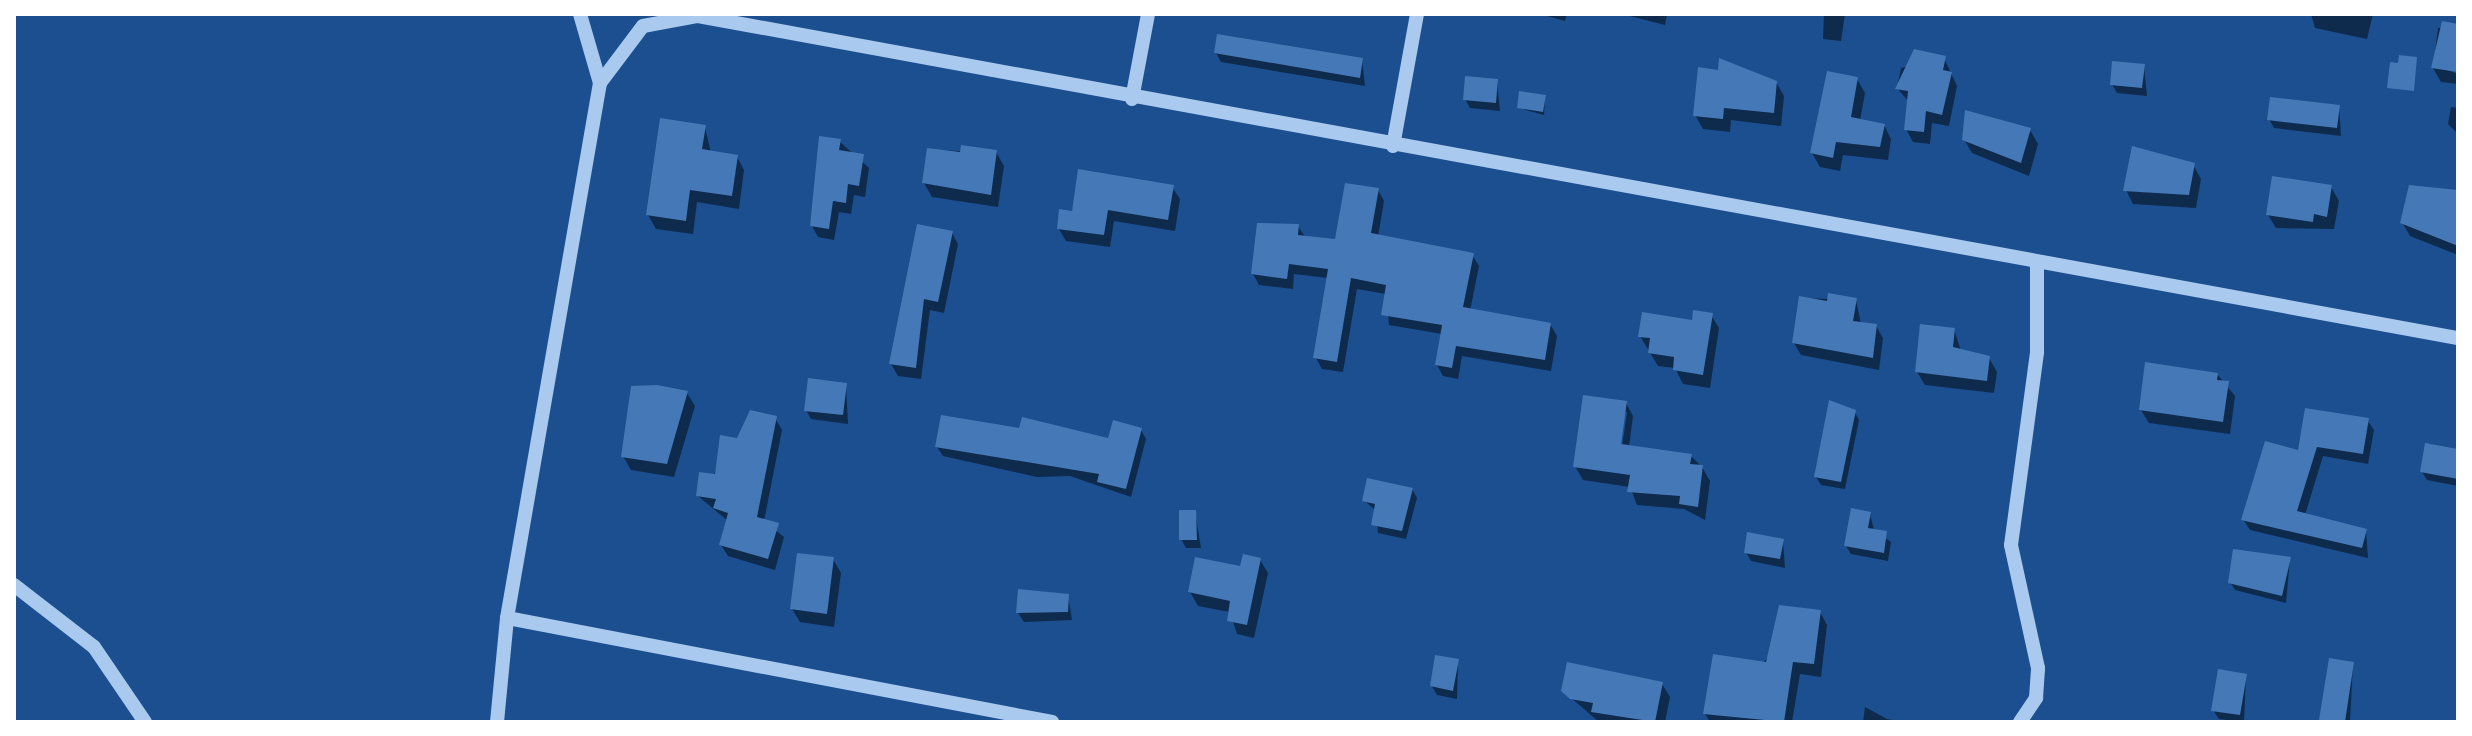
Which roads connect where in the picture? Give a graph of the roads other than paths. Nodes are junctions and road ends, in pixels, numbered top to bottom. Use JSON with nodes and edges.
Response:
{"nodes":[{"id":1,"x":580,"y":14,"type":"edge"},
{"id":2,"x":1148,"y":14,"type":"edge"},
{"id":3,"x":1417,"y":14,"type":"edge"},
{"id":4,"x":600,"y":83,"type":"junction"},
{"id":5,"x":1132,"y":99,"type":"junction"},
{"id":6,"x":1393,"y":146,"type":"junction"},
{"id":7,"x":2037,"y":265,"type":"junction"},
{"id":8,"x":2458,"y":338,"type":"edge"},
{"id":9,"x":14,"y":585,"type":"edge"},
{"id":10,"x":507,"y":618,"type":"junction"},
{"id":11,"x":145,"y":722,"type":"edge"},
{"id":12,"x":497,"y":722,"type":"edge"},
{"id":13,"x":1052,"y":722,"type":"edge"},
{"id":14,"x":2020,"y":722,"type":"edge"}],
"edges":[{"from":1,"to":4,"type":"street"},
{"from":2,"to":5,"type":"street"},
{"from":3,"to":6,"type":"street"},
{"from":4,"to":5,"type":"street"},
{"from":4,"to":10,"type":"street"},
{"from":5,"to":6,"type":"street"},
{"from":6,"to":7,"type":"street"},
{"from":7,"to":8,"type":"street"},
{"from":7,"to":14,"type":"street"},
{"from":9,"to":11,"type":"street"},
{"from":10,"to":12,"type":"street"},
{"from":10,"to":13,"type":"street"}]}
